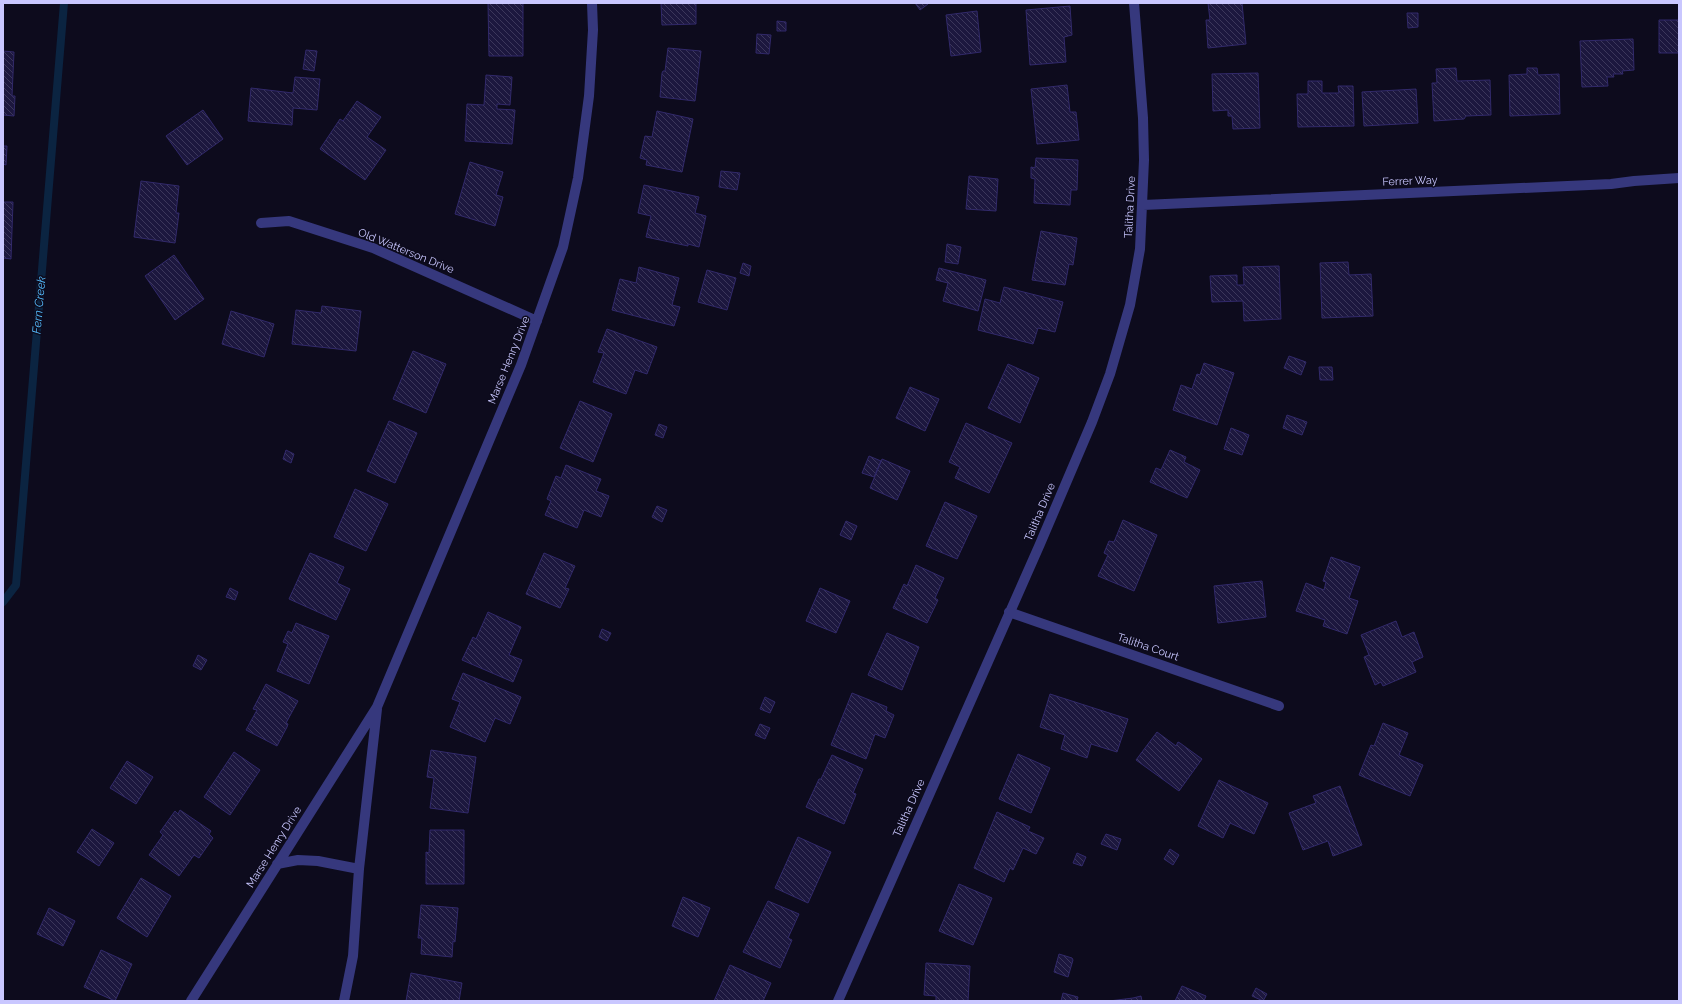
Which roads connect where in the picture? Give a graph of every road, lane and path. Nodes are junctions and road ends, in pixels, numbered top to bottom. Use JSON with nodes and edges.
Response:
{"nodes":[{"id":1,"x":592,"y":3,"type":"edge"},
{"id":2,"x":1134,"y":3,"type":"edge"},
{"id":3,"x":1679,"y":178,"type":"edge"},
{"id":4,"x":1143,"y":205,"type":"junction"},
{"id":5,"x":261,"y":223,"type":"dead end"},
{"id":6,"x":537,"y":320,"type":"junction"},
{"id":7,"x":1009,"y":612,"type":"junction"},
{"id":8,"x":1279,"y":706,"type":"dead end"},
{"id":9,"x":377,"y":707,"type":"junction"},
{"id":10,"x":277,"y":864,"type":"junction"},
{"id":11,"x":359,"y":869,"type":"junction"},
{"id":12,"x":191,"y":1001,"type":"edge"},
{"id":13,"x":344,"y":1001,"type":"edge"},
{"id":14,"x":838,"y":1001,"type":"edge"}],
"edges":[{"from":1,"to":6,"type":"street","name":"Marse Henry Drive"},
{"from":2,"to":4,"type":"street","name":"Talitha Drive"},
{"from":3,"to":4,"type":"street","name":"Ferrer Way"},
{"from":4,"to":7,"type":"street","name":"Talitha Drive"},
{"from":5,"to":6,"type":"street","name":"Old Watterson Drive"},
{"from":6,"to":9,"type":"street","name":"Marse Henry Drive"},
{"from":7,"to":8,"type":"street","name":"Talitha Court"},
{"from":7,"to":14,"type":"street","name":"Talitha Drive"},
{"from":9,"to":10,"type":"street","name":"Marse Henry Drive"},
{"from":9,"to":11,"type":"street","name":"Marse Henry Drive"},
{"from":10,"to":11,"type":"street"},
{"from":10,"to":12,"type":"street","name":"Marse Henry Drive"},
{"from":11,"to":13,"type":"street","name":"Marse Henry Drive"}]}
